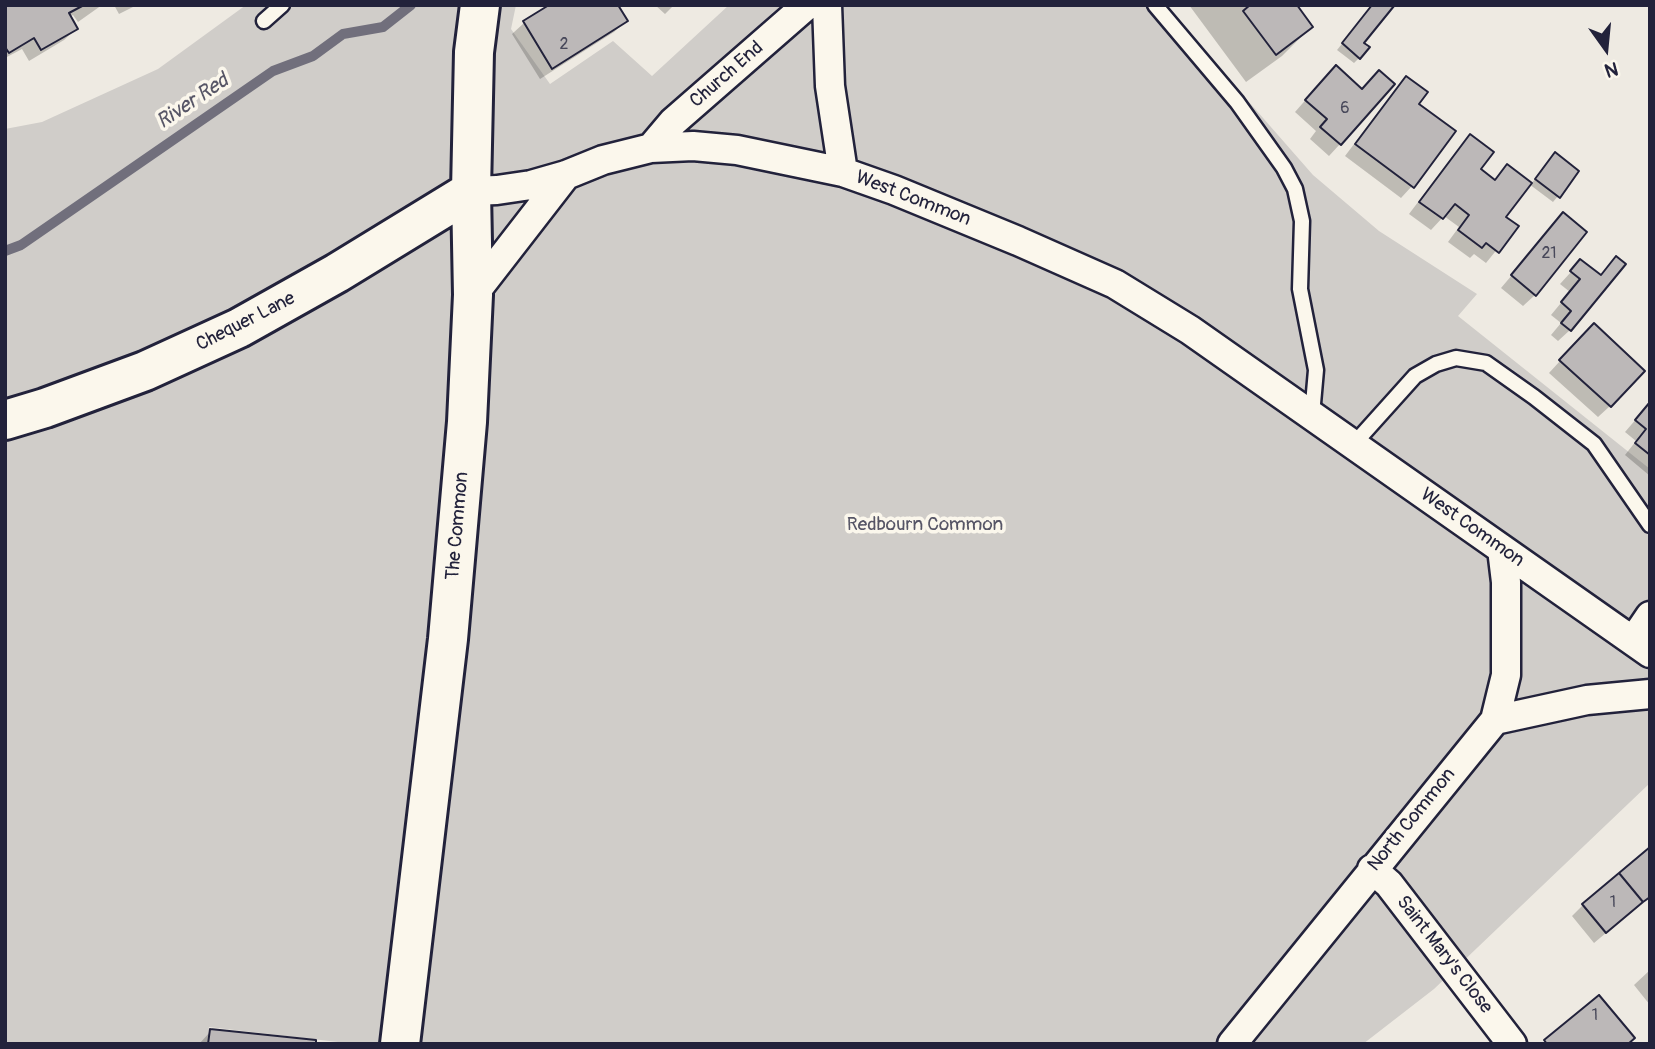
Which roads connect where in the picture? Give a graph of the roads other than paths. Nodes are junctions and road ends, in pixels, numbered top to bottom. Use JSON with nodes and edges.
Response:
{"nodes":[{"id":1,"x":282,"y":5,"type":"edge"},
{"id":2,"x":480,"y":5,"type":"edge"},
{"id":3,"x":807,"y":5,"type":"edge"},
{"id":4,"x":827,"y":5,"type":"edge"},
{"id":5,"x":1155,"y":5,"type":"edge"},
{"id":6,"x":264,"y":21,"type":"dead end"},
{"id":7,"x":651,"y":148,"type":"junction"},
{"id":8,"x":843,"y":173,"type":"junction"},
{"id":9,"x":566,"y":175,"type":"junction"},
{"id":10,"x":471,"y":191,"type":"junction"},
{"id":11,"x":473,"y":295,"type":"junction"},
{"id":12,"x":1312,"y":415,"type":"junction"},
{"id":13,"x":5,"y":420,"type":"edge"},
{"id":14,"x":1353,"y":445,"type":"junction"},
{"id":15,"x":1650,"y":525,"type":"edge"},
{"id":16,"x":1502,"y":549,"type":"junction"},
{"id":17,"x":1650,"y":616,"type":"edge"},
{"id":18,"x":1642,"y":647,"type":"edge"},
{"id":19,"x":1650,"y":694,"type":"edge"},
{"id":20,"x":1495,"y":720,"type":"junction"},
{"id":21,"x":1372,"y":869,"type":"junction"},
{"id":22,"x":400,"y":1044,"type":"edge"},
{"id":23,"x":1232,"y":1044,"type":"edge"},
{"id":24,"x":1512,"y":1044,"type":"edge"}],
"edges":[{"from":1,"to":6,"type":"lane"},
{"from":2,"to":10,"type":"street","name":"The Common"},
{"from":3,"to":7,"type":"street","name":"Church End"},
{"from":4,"to":8,"type":"street"},
{"from":5,"to":12,"type":"lane"},
{"from":7,"to":8,"type":"street","name":"West Common"},
{"from":7,"to":9,"type":"street","name":"West Common"},
{"from":8,"to":12,"type":"street","name":"West Common"},
{"from":9,"to":10,"type":"street","name":"West Common"},
{"from":9,"to":11,"type":"street"},
{"from":10,"to":11,"type":"street","name":"The Common"},
{"from":10,"to":13,"type":"street","name":"Chequer Lane"},
{"from":11,"to":22,"type":"street","name":"The Common"},
{"from":12,"to":14,"type":"street","name":"West Common"},
{"from":14,"to":15,"type":"lane"},
{"from":14,"to":16,"type":"street","name":"West Common"},
{"from":16,"to":18,"type":"street","name":"West Common"},
{"from":16,"to":20,"type":"street"},
{"from":17,"to":18,"type":"street"},
{"from":19,"to":20,"type":"street"},
{"from":20,"to":21,"type":"street","name":"North Common"},
{"from":21,"to":23,"type":"street","name":"North Common"},
{"from":21,"to":24,"type":"street","name":"Saint Mary's Close"}]}
